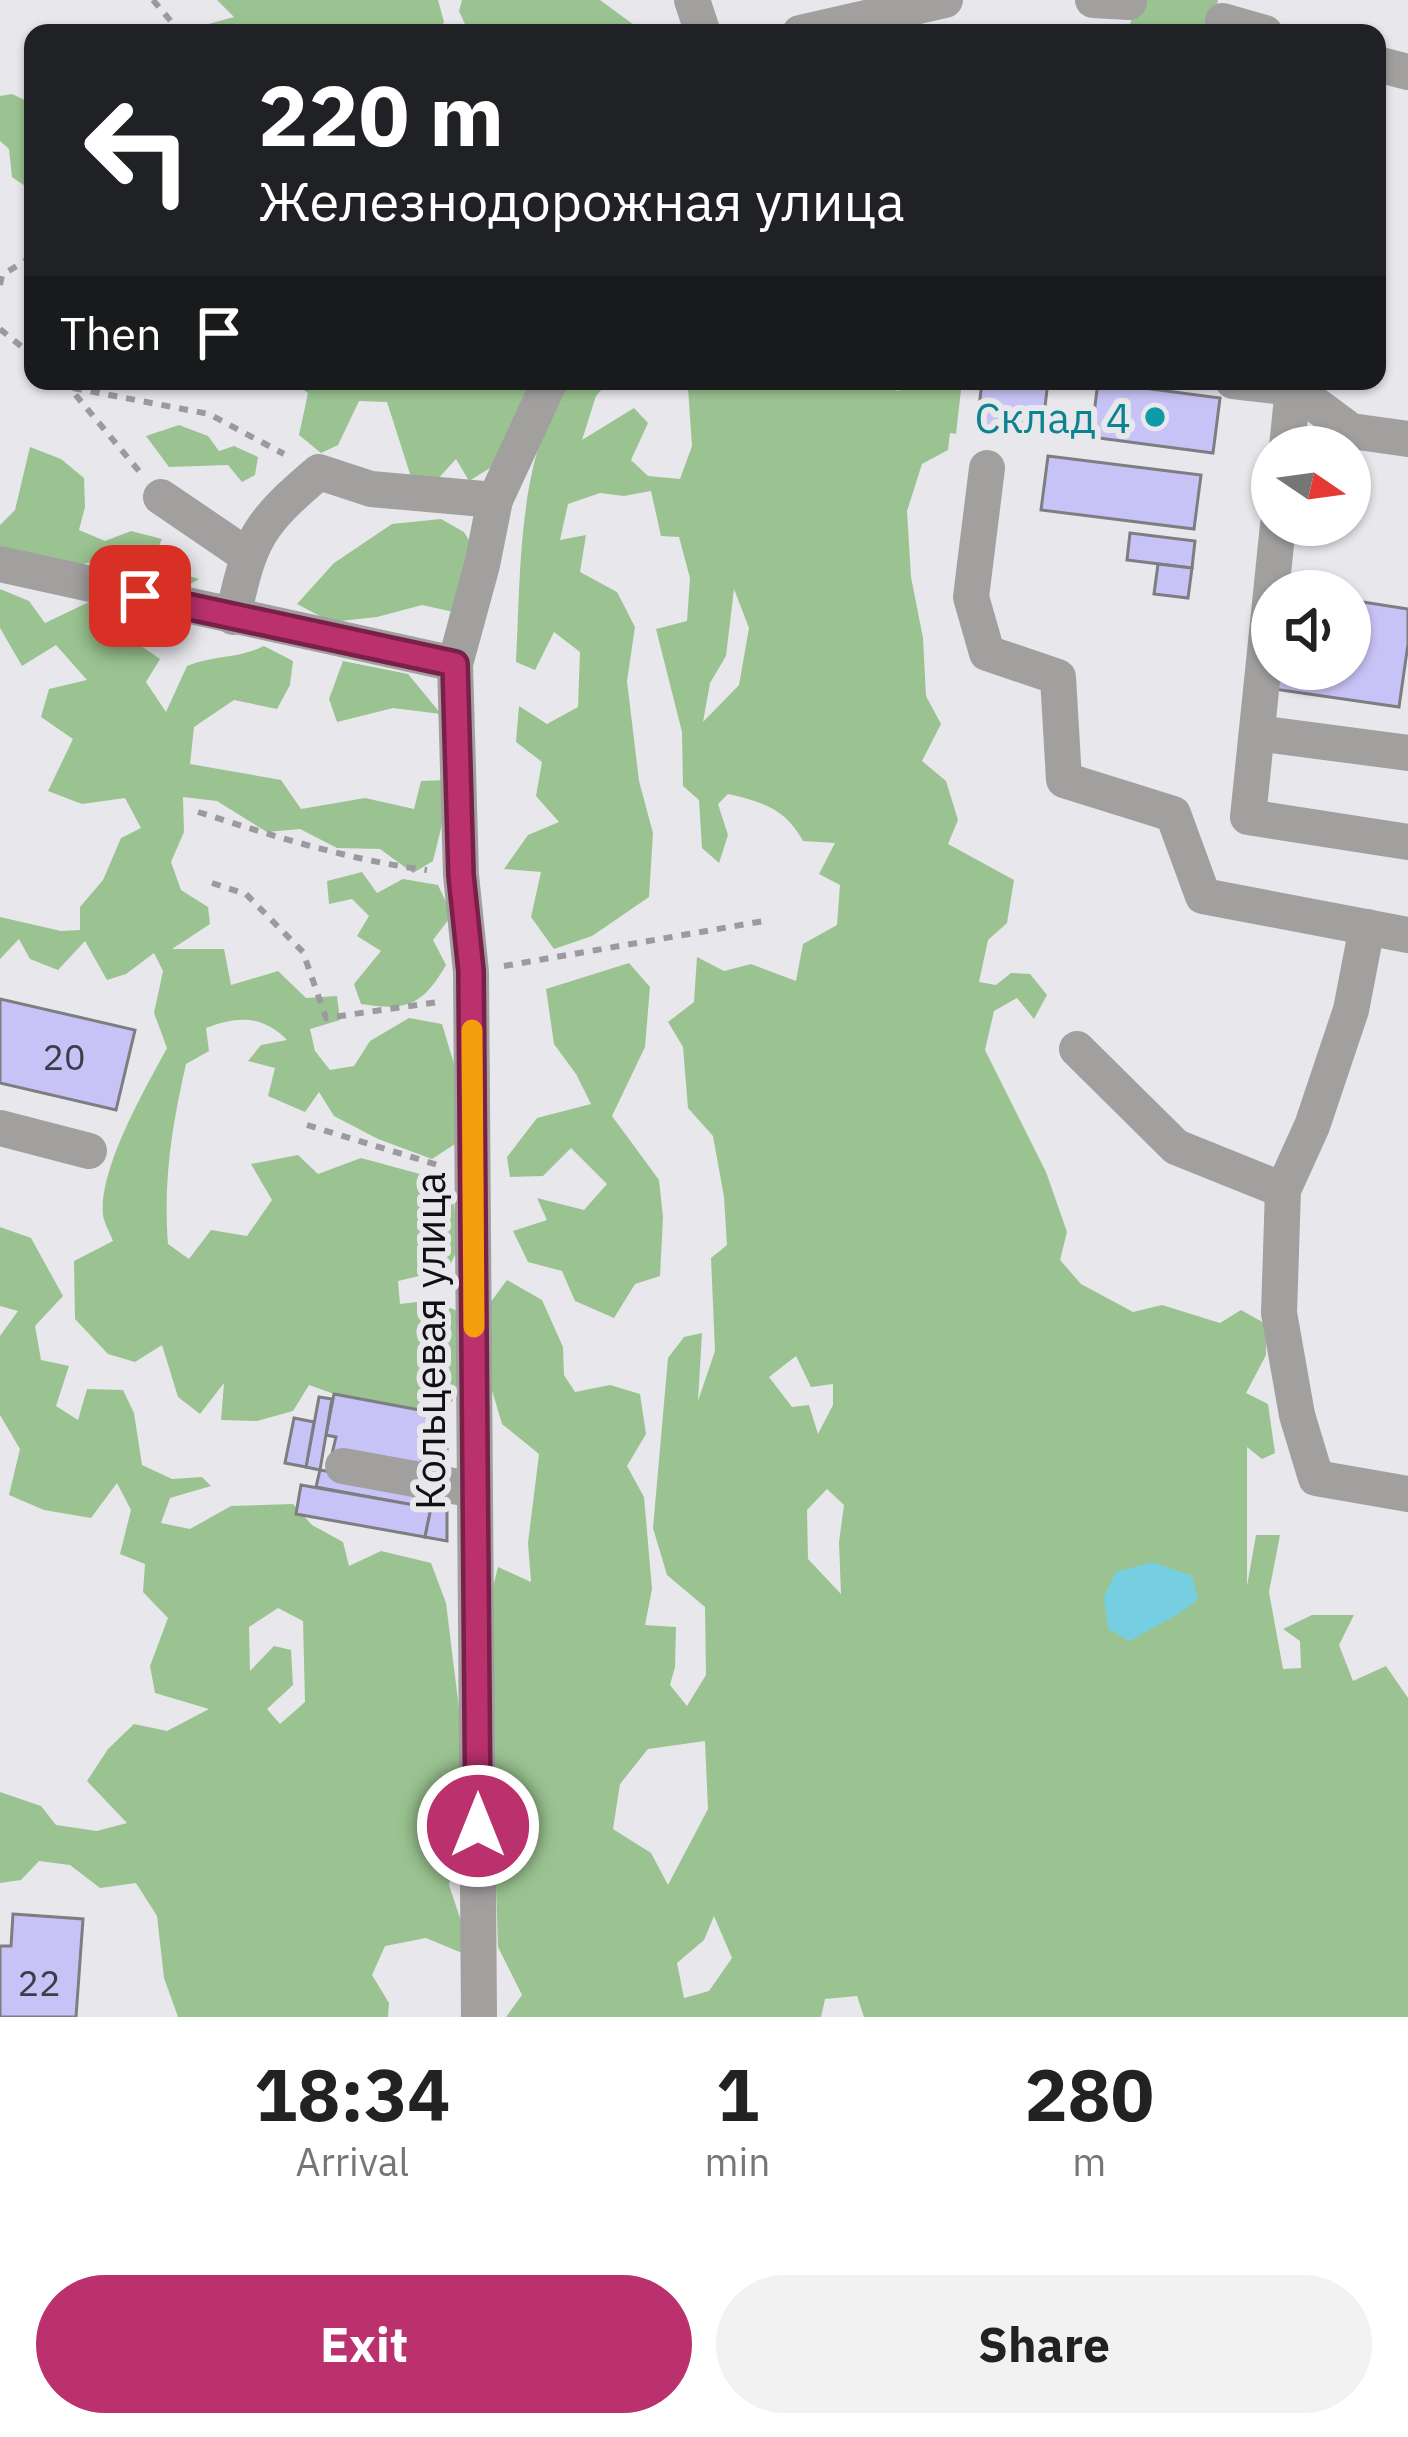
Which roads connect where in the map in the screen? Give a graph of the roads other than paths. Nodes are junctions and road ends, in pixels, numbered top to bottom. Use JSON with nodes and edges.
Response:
{"nodes":[{"id":1,"x":946,"y":0,"type":"edge"},
{"id":2,"x":1223,"y":21,"type":"dead end"},
{"id":3,"x":840,"y":24,"type":"edge"},
{"id":4,"x":1234,"y":24,"type":"edge"},
{"id":5,"x":546,"y":390,"type":"edge"},
{"id":6,"x":1293,"y":390,"type":"edge"},
{"id":7,"x":1296,"y":390,"type":"edge"},
{"id":8,"x":1289,"y":426,"type":"edge"},
{"id":9,"x":1408,"y":439,"type":"edge"},
{"id":10,"x":987,"y":468,"type":"dead end"},
{"id":11,"x":161,"y":497,"type":"road end"},
{"id":12,"x":495,"y":500,"type":"junction"},
{"id":13,"x":1277,"y":546,"type":"edge"},
{"id":14,"x":246,"y":555,"type":"junction"},
{"id":15,"x":0,"y":564,"type":"edge"},
{"id":16,"x":233,"y":616,"type":"junction"},
{"id":17,"x":455,"y":664,"type":"junction"},
{"id":18,"x":1257,"y":733,"type":"junction"},
{"id":19,"x":1408,"y":753,"type":"edge"},
{"id":20,"x":1408,"y":842,"type":"edge"},
{"id":21,"x":1367,"y":927,"type":"junction"},
{"id":22,"x":1408,"y":934,"type":"edge"},
{"id":23,"x":1077,"y":1049,"type":"dead end"},
{"id":24,"x":0,"y":1128,"type":"edge"},
{"id":25,"x":89,"y":1151,"type":"dead end"},
{"id":26,"x":1283,"y":1190,"type":"junction"},
{"id":27,"x":344,"y":1466,"type":"dead end"},
{"id":28,"x":475,"y":1490,"type":"junction"},
{"id":29,"x":1408,"y":1494,"type":"edge"},
{"id":30,"x":479,"y":2017,"type":"edge"}],
"edges":[{"from":1,"to":3,"type":"street"},
{"from":2,"to":4,"type":"street"},
{"from":5,"to":12,"type":"street","name":"Кольцевая улица"},
{"from":6,"to":8,"type":"street"},
{"from":7,"to":9,"type":"street"},
{"from":10,"to":21,"type":"street"},
{"from":11,"to":14,"type":"street"},
{"from":12,"to":14,"type":"street"},
{"from":12,"to":17,"type":"street","name":"Кольцевая улица"},
{"from":13,"to":18,"type":"street"},
{"from":14,"to":16,"type":"street"},
{"from":15,"to":16,"type":"street"},
{"from":16,"to":17,"type":"street"},
{"from":17,"to":28,"type":"street","name":"Кольцевая улица"},
{"from":18,"to":19,"type":"street"},
{"from":18,"to":20,"type":"street"},
{"from":21,"to":22,"type":"street"},
{"from":21,"to":26,"type":"street"},
{"from":23,"to":26,"type":"street"},
{"from":24,"to":25,"type":"street"},
{"from":26,"to":29,"type":"street"},
{"from":27,"to":28,"type":"street"},
{"from":28,"to":30,"type":"street","name":"Кольцевая улица"}]}
